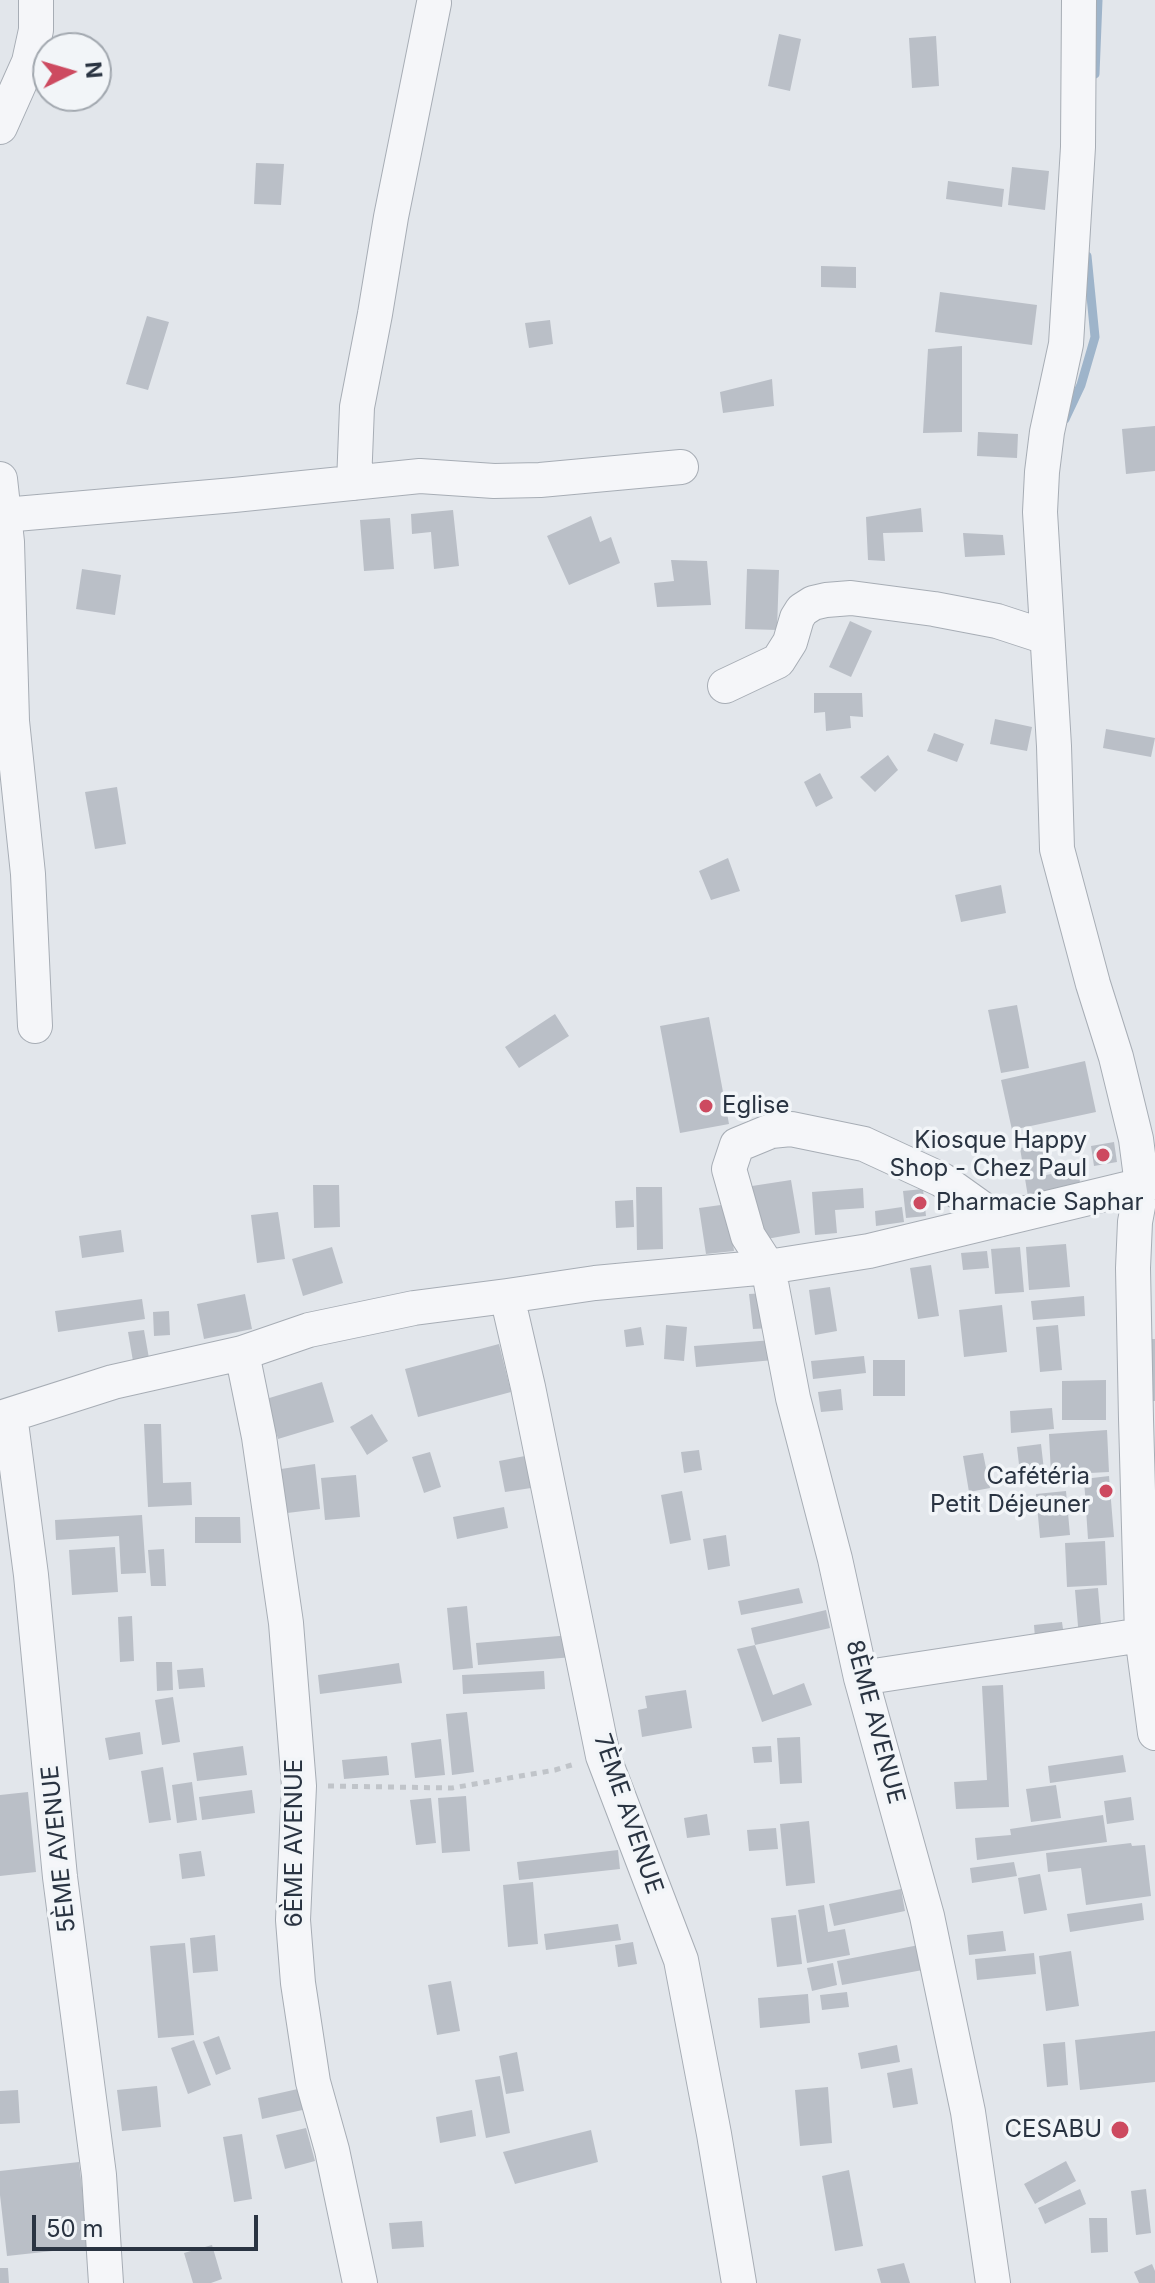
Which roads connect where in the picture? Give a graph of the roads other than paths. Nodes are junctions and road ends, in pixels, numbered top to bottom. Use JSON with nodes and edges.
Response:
{"nodes":[{"id":1,"x":36,"y":0,"type":"edge"},
{"id":2,"x":1079,"y":0,"type":"edge"},
{"id":3,"x":434,"y":3,"type":"dead end"},
{"id":4,"x":0,"y":127,"type":"edge"},
{"id":5,"x":681,"y":467,"type":"dead end"},
{"id":6,"x":0,"y":479,"type":"edge"},
{"id":7,"x":354,"y":483,"type":"junction"},
{"id":8,"x":4,"y":515,"type":"junction"},
{"id":9,"x":1046,"y":637,"type":"junction"},
{"id":10,"x":725,"y":686,"type":"dead end"},
{"id":11,"x":35,"y":1026,"type":"dead end"},
{"id":12,"x":1148,"y":1183,"type":"edge"},
{"id":13,"x":998,"y":1220,"type":"junction"},
{"id":14,"x":768,"y":1267,"type":"junction"},
{"id":15,"x":507,"y":1296,"type":"junction"},
{"id":16,"x":242,"y":1353,"type":"junction"},
{"id":17,"x":5,"y":1417,"type":"edge"},
{"id":18,"x":1142,"y":1635,"type":"junction"},
{"id":19,"x":861,"y":1678,"type":"junction"},
{"id":20,"x":1155,"y":1733,"type":"edge"},
{"id":21,"x":106,"y":2283,"type":"edge"},
{"id":22,"x":360,"y":2283,"type":"edge"},
{"id":23,"x":739,"y":2283,"type":"edge"},
{"id":24,"x":993,"y":2283,"type":"edge"}],
"edges":[{"from":1,"to":4,"type":"street"},
{"from":2,"to":9,"type":"street"},
{"from":3,"to":7,"type":"street"},
{"from":5,"to":7,"type":"street"},
{"from":6,"to":8,"type":"street"},
{"from":7,"to":8,"type":"street"},
{"from":8,"to":11,"type":"street"},
{"from":9,"to":10,"type":"street"},
{"from":9,"to":12,"type":"street"},
{"from":12,"to":13,"type":"street"},
{"from":12,"to":18,"type":"street"},
{"from":13,"to":14,"type":"street"},
{"from":13,"to":14,"type":"street","name":"8ÈME AVENUE"},
{"from":14,"to":15,"type":"street"},
{"from":14,"to":19,"type":"street","name":"8ÈME AVENUE"},
{"from":15,"to":16,"type":"street"},
{"from":15,"to":23,"type":"street","name":"7ÈME AVENUE"},
{"from":16,"to":17,"type":"street"},
{"from":16,"to":22,"type":"street","name":"6ÈME AVENUE"},
{"from":17,"to":21,"type":"street","name":"5ÈME AVENUE"},
{"from":18,"to":19,"type":"street"},
{"from":18,"to":20,"type":"street"},
{"from":19,"to":24,"type":"street","name":"8ÈME AVENUE"}]}
